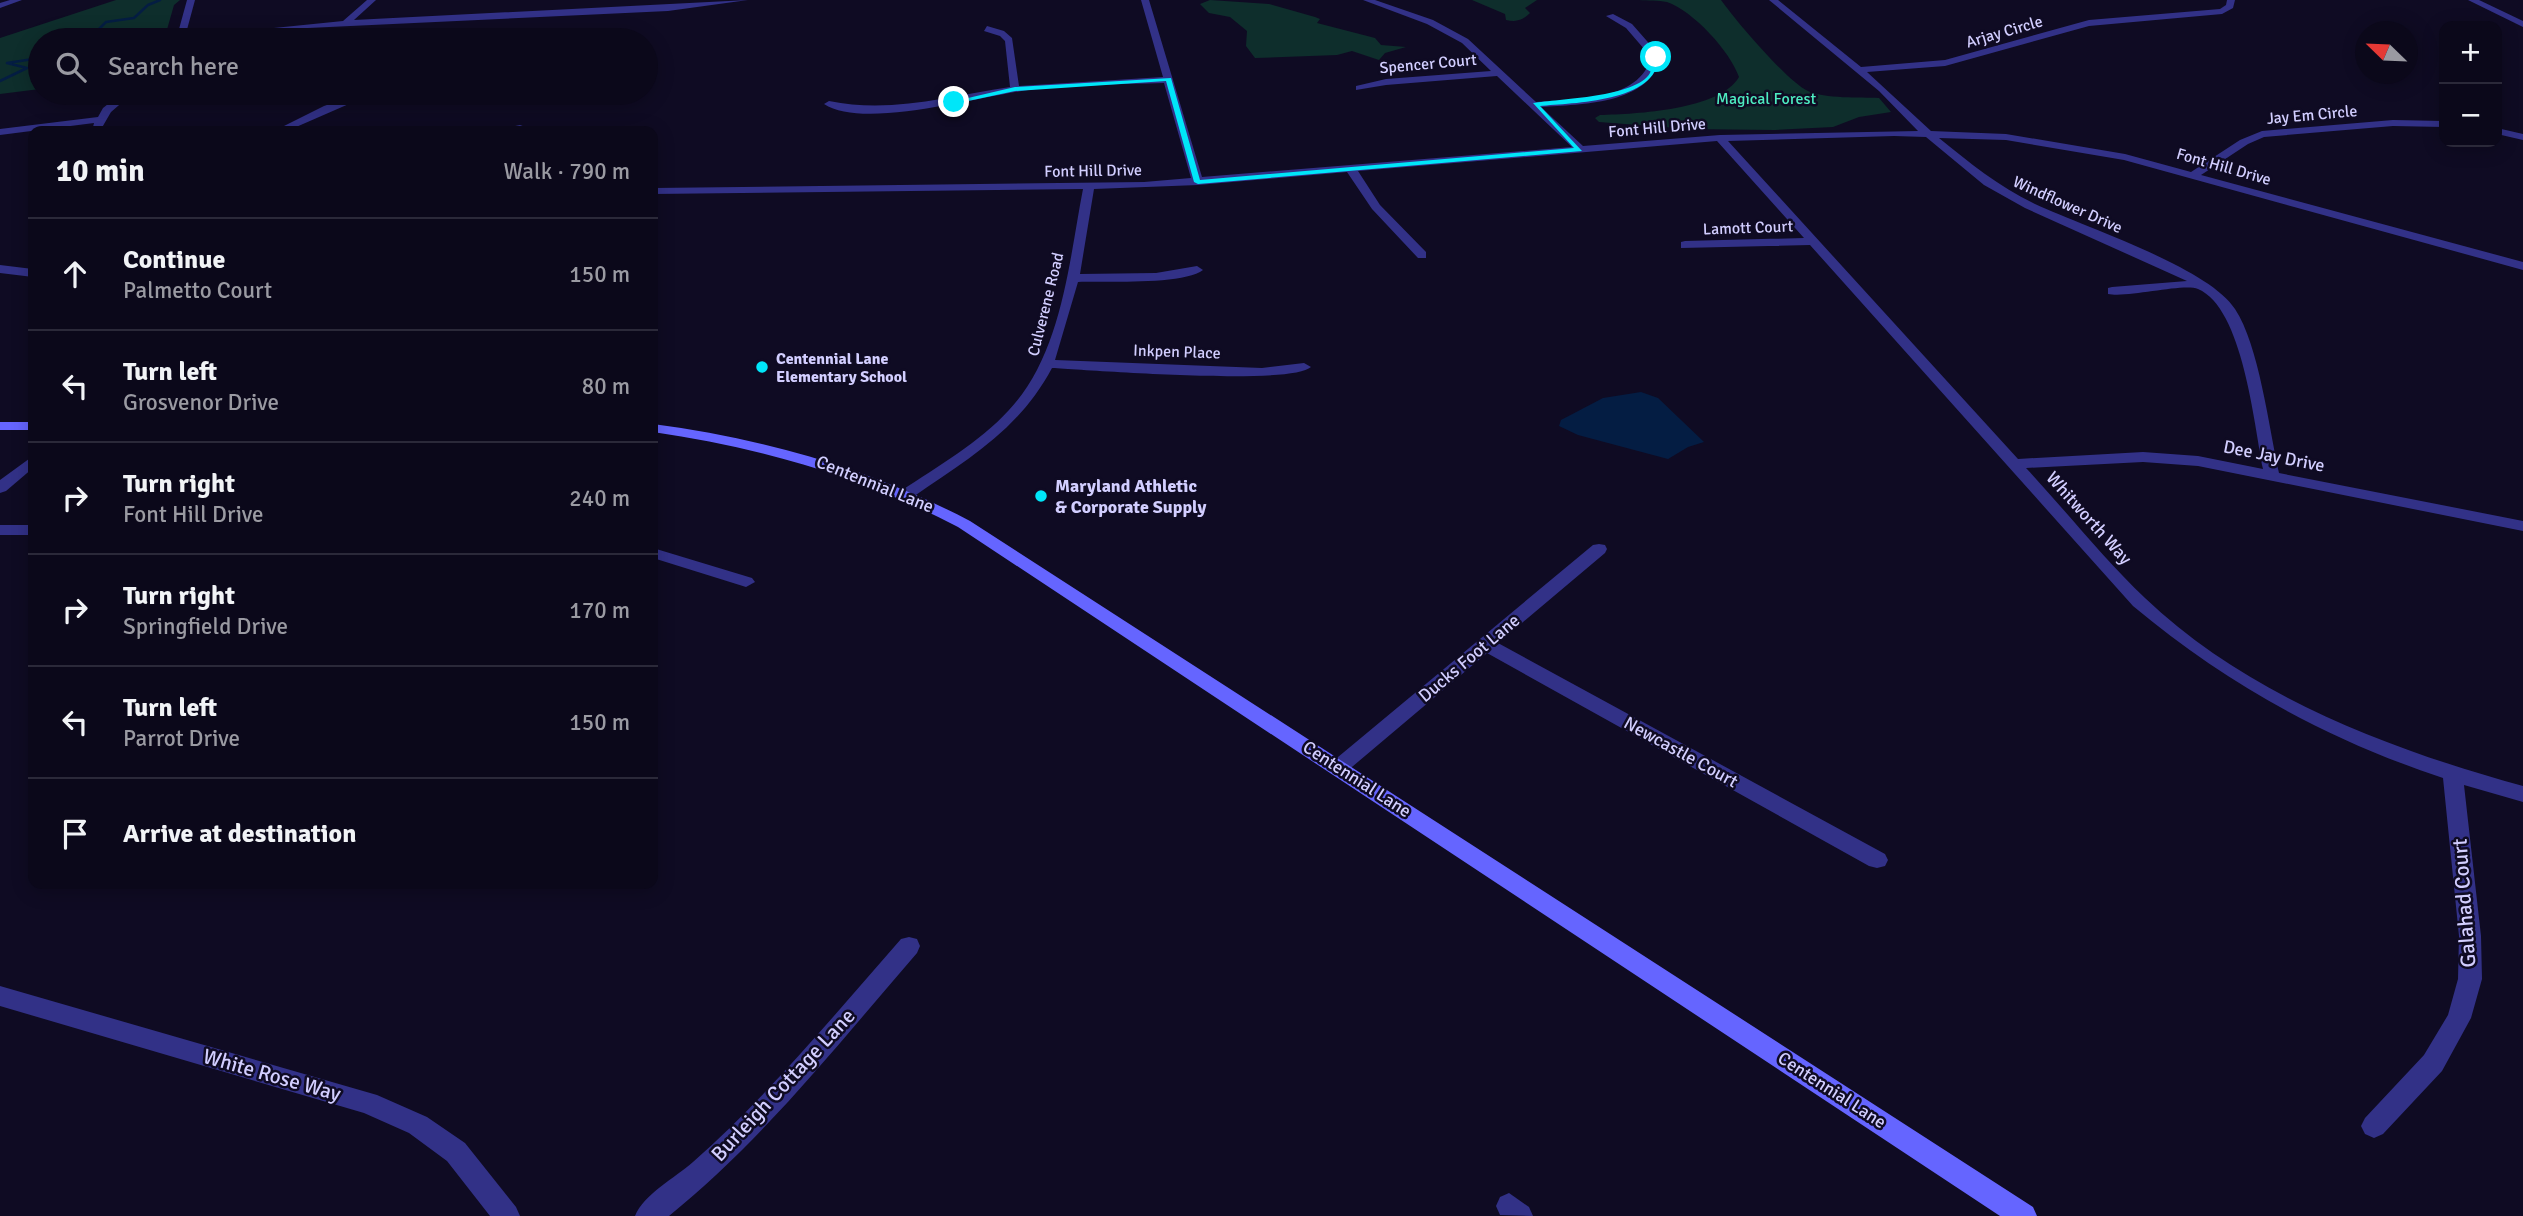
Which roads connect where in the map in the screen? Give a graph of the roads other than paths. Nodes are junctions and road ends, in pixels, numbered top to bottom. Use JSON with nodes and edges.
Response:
{"nodes":[{"id":1,"x":18,"y":0,"type":"edge"},
{"id":2,"x":191,"y":0,"type":"edge"},
{"id":3,"x":372,"y":0,"type":"edge"},
{"id":4,"x":744,"y":0,"type":"edge"},
{"id":5,"x":1145,"y":0,"type":"edge"},
{"id":6,"x":1367,"y":0,"type":"edge"},
{"id":7,"x":1773,"y":0,"type":"edge"},
{"id":8,"x":2231,"y":0,"type":"edge"},
{"id":9,"x":2472,"y":0,"type":"edge"},
{"id":10,"x":0,"y":6,"type":"edge"},
{"id":11,"x":1610,"y":16,"type":"dead end"},
{"id":12,"x":346,"y":23,"type":"junction"},
{"id":13,"x":2523,"y":24,"type":"edge"},
{"id":14,"x":183,"y":28,"type":"edge"},
{"id":15,"x":277,"y":28,"type":"edge"},
{"id":16,"x":987,"y":29,"type":"dead end"},
{"id":17,"x":1860,"y":70,"type":"junction"},
{"id":18,"x":1500,"y":73,"type":"junction"},
{"id":19,"x":1169,"y":79,"type":"junction"},
{"id":20,"x":1359,"y":88,"type":"dead end"},
{"id":21,"x":1015,"y":89,"type":"junction"},
{"id":22,"x":829,"y":104,"type":"dead end"},
{"id":23,"x":117,"y":105,"type":"edge"},
{"id":24,"x":334,"y":105,"type":"edge"},
{"id":25,"x":1535,"y":105,"type":"junction"},
{"id":26,"x":2439,"y":124,"type":"edge"},
{"id":27,"x":97,"y":126,"type":"edge"},
{"id":28,"x":290,"y":126,"type":"edge"},
{"id":29,"x":28,"y":130,"type":"edge"},
{"id":30,"x":0,"y":132,"type":"edge"},
{"id":31,"x":1926,"y":132,"type":"junction"},
{"id":32,"x":2502,"y":132,"type":"edge"},
{"id":33,"x":2523,"y":136,"type":"edge"},
{"id":34,"x":1720,"y":138,"type":"junction"},
{"id":35,"x":1580,"y":149,"type":"junction"},
{"id":36,"x":1351,"y":169,"type":"junction"},
{"id":37,"x":2194,"y":174,"type":"junction"},
{"id":38,"x":1198,"y":182,"type":"junction"},
{"id":39,"x":1089,"y":186,"type":"junction"},
{"id":40,"x":658,"y":191,"type":"edge"},
{"id":41,"x":1811,"y":240,"type":"junction"},
{"id":42,"x":1685,"y":245,"type":"dead end"},
{"id":43,"x":1422,"y":255,"type":"dead end"},
{"id":44,"x":2523,"y":266,"type":"edge"},
{"id":45,"x":0,"y":269,"type":"edge"},
{"id":46,"x":1197,"y":270,"type":"dead end"},
{"id":47,"x":18,"y":272,"type":"junction"},
{"id":48,"x":28,"y":273,"type":"edge"},
{"id":49,"x":1071,"y":278,"type":"junction"},
{"id":50,"x":0,"y":281,"type":"edge"},
{"id":51,"x":2201,"y":284,"type":"junction"},
{"id":52,"x":2112,"y":291,"type":"dead end"},
{"id":53,"x":1048,"y":363,"type":"junction"},
{"id":54,"x":1304,"y":367,"type":"dead end"},
{"id":55,"x":0,"y":426,"type":"edge"},
{"id":56,"x":28,"y":426,"type":"edge"},
{"id":57,"x":658,"y":429,"type":"edge"},
{"id":58,"x":2013,"y":464,"type":"junction"},
{"id":59,"x":28,"y":465,"type":"edge"},
{"id":60,"x":2272,"y":475,"type":"junction"},
{"id":61,"x":0,"y":488,"type":"edge"},
{"id":62,"x":907,"y":494,"type":"junction"},
{"id":63,"x":2523,"y":526,"type":"edge"},
{"id":64,"x":0,"y":530,"type":"edge"},
{"id":65,"x":28,"y":530,"type":"edge"},
{"id":66,"x":1599,"y":549,"type":"dead end"},
{"id":67,"x":658,"y":557,"type":"edge"},
{"id":68,"x":746,"y":582,"type":"dead end"},
{"id":69,"x":1485,"y":644,"type":"junction"},
{"id":70,"x":1339,"y":767,"type":"junction"},
{"id":71,"x":2453,"y":775,"type":"junction"},
{"id":72,"x":2523,"y":794,"type":"edge"},
{"id":73,"x":1877,"y":860,"type":"dead end"},
{"id":74,"x":909,"y":946,"type":"dead end"},
{"id":75,"x":0,"y":996,"type":"edge"},
{"id":76,"x":2374,"y":1126,"type":"dead end"},
{"id":77,"x":507,"y":1216,"type":"edge"},
{"id":78,"x":648,"y":1216,"type":"edge"},
{"id":79,"x":2024,"y":1216,"type":"edge"}],
"edges":[{"from":1,"to":10,"type":"street"},
{"from":2,"to":14,"type":"street"},
{"from":3,"to":12,"type":"street"},
{"from":4,"to":12,"type":"street"},
{"from":5,"to":19,"type":"street"},
{"from":6,"to":18,"type":"street"},
{"from":7,"to":17,"type":"street","name":"Windflower Drive"},
{"from":8,"to":17,"type":"street","name":"Arjay Circle"},
{"from":9,"to":13,"type":"street"},
{"from":11,"to":25,"type":"street"},
{"from":12,"to":15,"type":"street"},
{"from":16,"to":21,"type":"street"},
{"from":17,"to":31,"type":"street","name":"Windflower Drive"},
{"from":18,"to":20,"type":"street","name":"Spencer Court"},
{"from":18,"to":25,"type":"street"},
{"from":19,"to":21,"type":"street"},
{"from":19,"to":38,"type":"street"},
{"from":21,"to":22,"type":"street"},
{"from":23,"to":27,"type":"street"},
{"from":24,"to":28,"type":"street"},
{"from":25,"to":35,"type":"street"},
{"from":26,"to":37,"type":"street","name":"Jay Em Circle"},
{"from":29,"to":30,"type":"street"},
{"from":31,"to":34,"type":"street","name":"Font Hill Drive"},
{"from":31,"to":37,"type":"street","name":"Font Hill Drive"},
{"from":31,"to":51,"type":"street","name":"Windflower Drive"},
{"from":32,"to":33,"type":"street"},
{"from":34,"to":35,"type":"street","name":"Font Hill Drive"},
{"from":34,"to":41,"type":"street","name":"Whitworth Way"},
{"from":35,"to":36,"type":"street","name":"Font Hill Drive"},
{"from":36,"to":38,"type":"street","name":"Font Hill Drive"},
{"from":36,"to":43,"type":"street"},
{"from":37,"to":44,"type":"street","name":"Font Hill Drive"},
{"from":38,"to":39,"type":"street","name":"Font Hill Drive"},
{"from":39,"to":40,"type":"street","name":"Font Hill Drive"},
{"from":39,"to":49,"type":"street","name":"Culverene Road"},
{"from":41,"to":42,"type":"street","name":"Lamott Court"},
{"from":41,"to":58,"type":"street","name":"Whitworth Way"},
{"from":45,"to":47,"type":"street"},
{"from":46,"to":49,"type":"street"},
{"from":47,"to":48,"type":"street"},
{"from":47,"to":50,"type":"street"},
{"from":49,"to":53,"type":"street","name":"Culverene Road"},
{"from":51,"to":52,"type":"street"},
{"from":51,"to":60,"type":"street","name":"Windflower Drive"},
{"from":53,"to":54,"type":"street","name":"Inkpen Place"},
{"from":53,"to":62,"type":"street","name":"Culverene Road"},
{"from":55,"to":56,"type":"street"},
{"from":57,"to":62,"type":"street","name":"Centennial Lane"},
{"from":58,"to":60,"type":"street","name":"Dee Jay Drive"},
{"from":58,"to":71,"type":"street","name":"Whitworth Way"},
{"from":59,"to":61,"type":"street"},
{"from":60,"to":63,"type":"street","name":"Dee Jay Drive"},
{"from":62,"to":70,"type":"street","name":"Centennial Lane"},
{"from":64,"to":65,"type":"street"},
{"from":66,"to":69,"type":"street","name":"Ducks Foot Lane"},
{"from":67,"to":68,"type":"street"},
{"from":69,"to":70,"type":"street","name":"Ducks Foot Lane"},
{"from":69,"to":73,"type":"street","name":"Newcastle Court"},
{"from":70,"to":79,"type":"street","name":"Centennial Lane"},
{"from":71,"to":72,"type":"street","name":"Whitworth Way"},
{"from":71,"to":76,"type":"street","name":"Galahad Court"},
{"from":74,"to":78,"type":"street","name":"Burleigh Cottage Lane"},
{"from":75,"to":77,"type":"street","name":"White Rose Way"}]}
